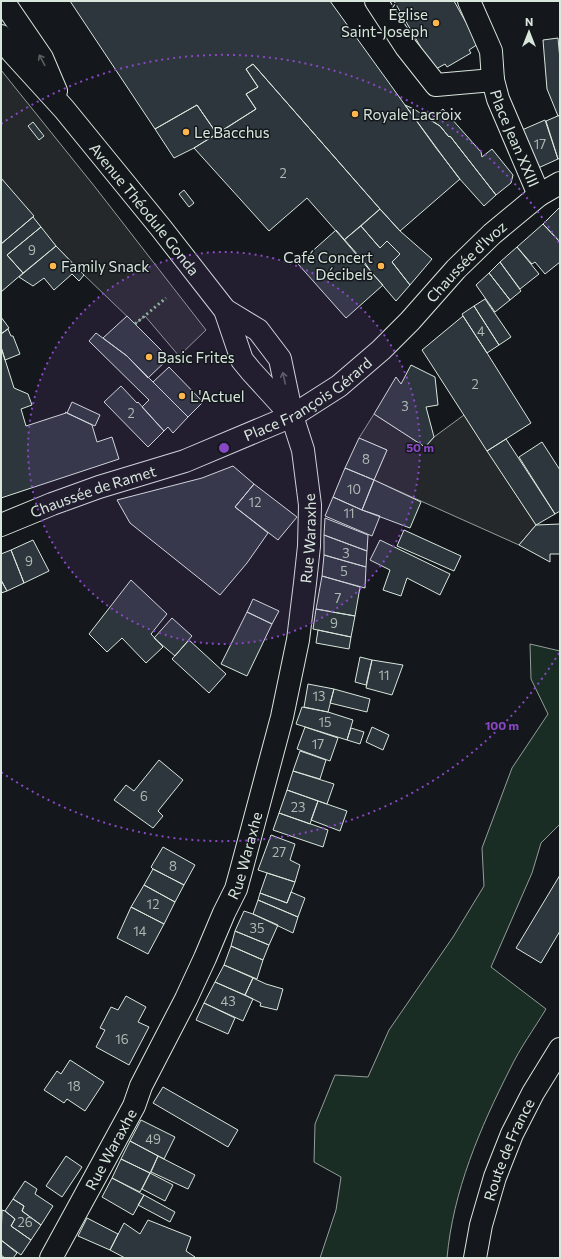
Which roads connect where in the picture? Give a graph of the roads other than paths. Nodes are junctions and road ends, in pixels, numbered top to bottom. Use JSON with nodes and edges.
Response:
{"nodes":[{"id":1,"x":3,"y":1,"type":"edge"},
{"id":2,"x":376,"y":1,"type":"edge"},
{"id":3,"x":469,"y":1,"type":"edge"},
{"id":4,"x":1,"y":36,"type":"edge"},
{"id":5,"x":493,"y":80,"type":"junction"},
{"id":6,"x":64,"y":108,"type":"junction"},
{"id":7,"x":560,"y":182,"type":"edge"},
{"id":8,"x":539,"y":195,"type":"junction"},
{"id":9,"x":225,"y":310,"type":"junction"},
{"id":10,"x":381,"y":350,"type":"joint"},
{"id":11,"x":292,"y":416,"type":"junction"},
{"id":12,"x":185,"y":460,"type":"joint"},
{"id":13,"x":1,"y":525,"type":"edge"},
{"id":14,"x":560,"y":1049,"type":"edge"},
{"id":15,"x":51,"y":1258,"type":"edge"},
{"id":16,"x":475,"y":1258,"type":"edge"}],
"edges":[{"from":6,"to":1,"type":"main road","name":"Avenue Théodule Gonda","one_way":true},
{"from":2,"to":5,"type":"main road"},
{"from":3,"to":5,"type":"main road","name":"Place Jean XXIII"},
{"from":4,"to":6,"type":"main road","name":"Avenue Théodule Gonda"},
{"from":5,"to":8,"type":"main road","name":"Place Jean XXIII"},
{"from":6,"to":9,"type":"main road","name":"Avenue Théodule Gonda"},
{"from":7,"to":8,"type":"main road","name":"Chaussée d'Ivoz"},
{"from":8,"to":10,"type":"main road","name":"Chaussée d'Ivoz"},
{"from":9,"to":11,"type":"main road","name":"Avenue Théodule Gonda"},
{"from":11,"to":9,"type":"main road","name":"Avenue Théodule Gonda","one_way":true},
{"from":10,"to":11,"type":"main road","name":"Place François Gérard"},
{"from":11,"to":12,"type":"main road","name":"Place François Gérard"},
{"from":11,"to":15,"type":"main road","name":"Rue Waraxhe"},
{"from":12,"to":13,"type":"main road","name":"Chaussée de Ramet"},
{"from":14,"to":16,"type":"main road","name":"Route de France"}]}
